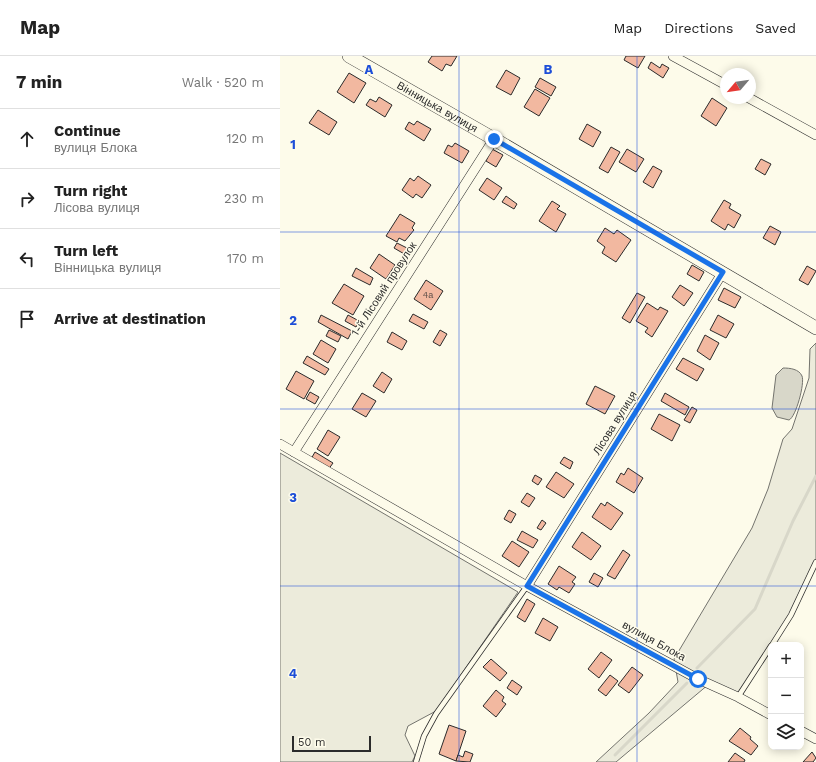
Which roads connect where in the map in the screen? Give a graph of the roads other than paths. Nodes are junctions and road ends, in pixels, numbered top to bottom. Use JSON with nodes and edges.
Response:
{"nodes":[{"id":1,"x":349,"y":56,"type":"edge"},
{"id":2,"x":673,"y":56,"type":"edge"},
{"id":3,"x":720,"y":82,"type":"edge"},
{"id":4,"x":756,"y":102,"type":"edge"},
{"id":5,"x":816,"y":135,"type":"edge"},
{"id":6,"x":494,"y":139,"type":"junction"},
{"id":7,"x":723,"y":272,"type":"junction"},
{"id":8,"x":816,"y":328,"type":"edge"},
{"id":9,"x":280,"y":444,"type":"edge"},
{"id":10,"x":294,"y":452,"type":"junction"},
{"id":11,"x":816,"y":562,"type":"edge"},
{"id":12,"x":527,"y":586,"type":"junction"},
{"id":13,"x":773,"y":642,"type":"edge"},
{"id":14,"x":768,"y":650,"type":"edge"},
{"id":15,"x":738,"y":697,"type":"junction"},
{"id":16,"x":769,"y":714,"type":"edge"},
{"id":17,"x":804,"y":733,"type":"edge"},
{"id":18,"x":816,"y":739,"type":"edge"},
{"id":19,"x":416,"y":762,"type":"edge"}],
"edges":[{"from":1,"to":6,"type":"street","name":"Вінницька вулиця"},
{"from":2,"to":3,"type":"street"},
{"from":4,"to":5,"type":"street"},
{"from":6,"to":7,"type":"street","name":"Вінницька вулиця"},
{"from":6,"to":10,"type":"street","name":"1-й Лісовий провулок"},
{"from":7,"to":8,"type":"street","name":"Вінницька вулиця"},
{"from":7,"to":12,"type":"street","name":"Лісова вулиця"},
{"from":9,"to":10,"type":"street","name":"вулиця Блока"},
{"from":10,"to":12,"type":"street","name":"вулиця Блока"},
{"from":11,"to":13,"type":"lane"},
{"from":12,"to":15,"type":"street","name":"вулиця Блока"},
{"from":12,"to":19,"type":"lane"},
{"from":14,"to":15,"type":"lane"},
{"from":15,"to":16,"type":"street","name":"вулиця Блока"},
{"from":17,"to":18,"type":"street"}]}
